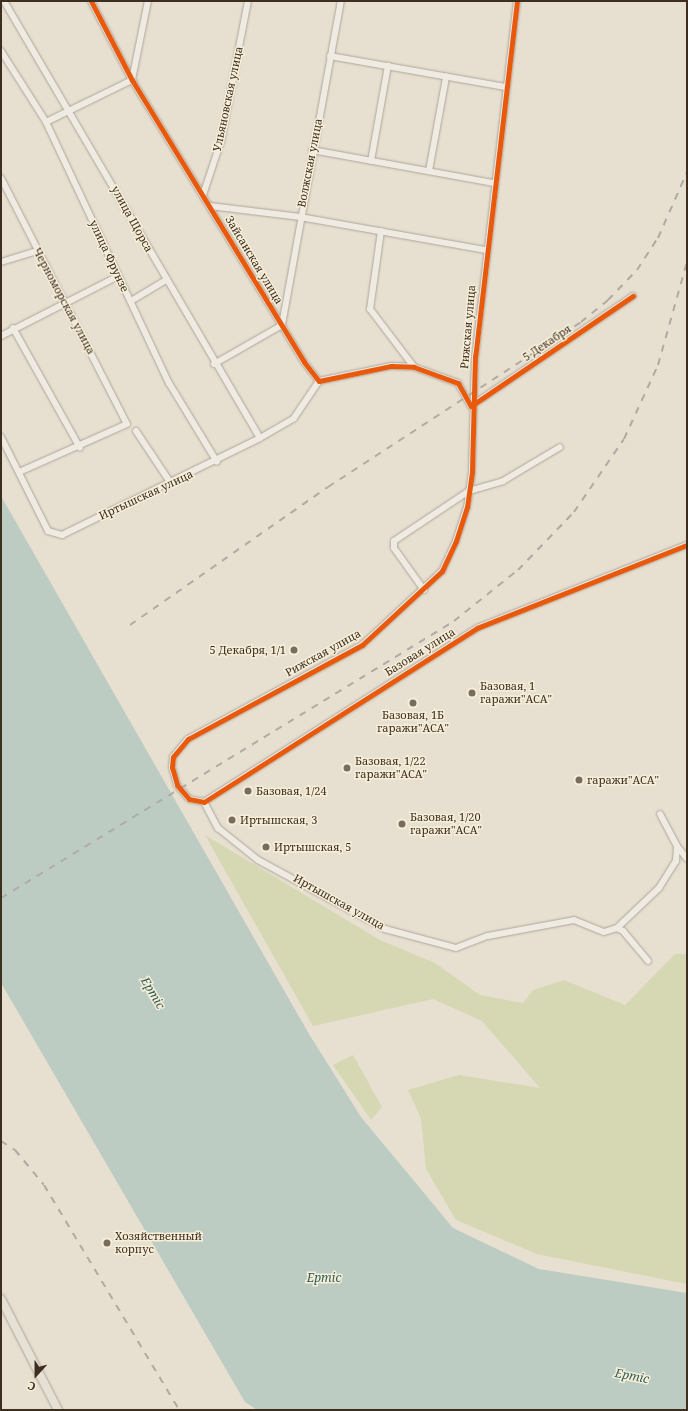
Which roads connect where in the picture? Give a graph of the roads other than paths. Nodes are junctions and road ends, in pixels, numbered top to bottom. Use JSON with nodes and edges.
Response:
{"nodes":[{"id":1,"x":4,"y":1,"type":"edge"},
{"id":2,"x":91,"y":1,"type":"edge"},
{"id":3,"x":148,"y":1,"type":"edge"},
{"id":4,"x":248,"y":1,"type":"edge"},
{"id":5,"x":341,"y":1,"type":"edge"},
{"id":6,"x":517,"y":1,"type":"edge"},
{"id":7,"x":1,"y":51,"type":"edge"},
{"id":8,"x":330,"y":56,"type":"junction"},
{"id":9,"x":388,"y":66,"type":"junction"},
{"id":10,"x":446,"y":77,"type":"junction"},
{"id":11,"x":132,"y":80,"type":"junction"},
{"id":12,"x":505,"y":87,"type":"junction"},
{"id":13,"x":70,"y":109,"type":"junction"},
{"id":14,"x":46,"y":122,"type":"junction"},
{"id":15,"x":312,"y":150,"type":"junction"},
{"id":16,"x":372,"y":161,"type":"junction"},
{"id":17,"x":429,"y":171,"type":"junction"},
{"id":18,"x":1,"y":178,"type":"edge"},
{"id":19,"x":494,"y":183,"type":"junction"},
{"id":20,"x":203,"y":195,"type":"junction"},
{"id":21,"x":210,"y":206,"type":"junction"},
{"id":22,"x":300,"y":217,"type":"junction"},
{"id":23,"x":381,"y":231,"type":"junction"},
{"id":24,"x":486,"y":250,"type":"junction"},
{"id":25,"x":38,"y":251,"type":"junction"},
{"id":26,"x":1,"y":262,"type":"edge"},
{"id":27,"x":118,"y":276,"type":"junction"},
{"id":28,"x":166,"y":280,"type":"junction"},
{"id":29,"x":634,"y":296,"type":"dead end"},
{"id":30,"x":131,"y":301,"type":"junction"},
{"id":31,"x":67,"y":304,"type":"junction"},
{"id":32,"x":282,"y":325,"type":"junction"},
{"id":33,"x":14,"y":328,"type":"junction"},
{"id":34,"x":1,"y":336,"type":"edge"},
{"id":35,"x":214,"y":364,"type":"junction"},
{"id":36,"x":414,"y":367,"type":"junction"},
{"id":37,"x":319,"y":380,"type":"junction"},
{"id":38,"x":471,"y":406,"type":"junction"},
{"id":39,"x":136,"y":431,"type":"dead end"},
{"id":40,"x":1,"y":437,"type":"edge"},
{"id":41,"x":260,"y":438,"type":"junction"},
{"id":42,"x":560,"y":447,"type":"dead end"},
{"id":43,"x":80,"y":448,"type":"junction"},
{"id":44,"x":217,"y":462,"type":"junction"},
{"id":45,"x":19,"y":472,"type":"junction"},
{"id":46,"x":170,"y":482,"type":"junction"},
{"id":47,"x":469,"y":491,"type":"junction"},
{"id":48,"x":687,"y":545,"type":"edge"},
{"id":49,"x":424,"y":590,"type":"junction"},
{"id":50,"x":204,"y":802,"type":"junction"},
{"id":51,"x":660,"y":814,"type":"dead end"},
{"id":52,"x":677,"y":846,"type":"junction"},
{"id":53,"x":687,"y":859,"type":"edge"},
{"id":54,"x":616,"y":928,"type":"junction"},
{"id":55,"x":648,"y":961,"type":"dead end"},
{"id":56,"x":1,"y":1299,"type":"edge"},
{"id":57,"x":58,"y":1410,"type":"edge"}],
"edges":[{"from":1,"to":13,"type":"street","name":"улица Щорса"},
{"from":2,"to":11,"type":"street","name":"Зайсанская улица"},
{"from":3,"to":11,"type":"street"},
{"from":4,"to":20,"type":"street","name":"Ульяновская улица"},
{"from":5,"to":8,"type":"street","name":"Волжская улица"},
{"from":6,"to":12,"type":"street","name":"Рижская улица"},
{"from":7,"to":14,"type":"street","name":"улица Фрунзе"},
{"from":8,"to":9,"type":"street"},
{"from":8,"to":15,"type":"street","name":"Волжская улица"},
{"from":9,"to":10,"type":"street"},
{"from":9,"to":16,"type":"street"},
{"from":10,"to":12,"type":"street"},
{"from":10,"to":17,"type":"street"},
{"from":11,"to":13,"type":"street"},
{"from":11,"to":20,"type":"street","name":"Зайсанская улица"},
{"from":12,"to":19,"type":"street","name":"Рижская улица"},
{"from":13,"to":14,"type":"street"},
{"from":13,"to":28,"type":"street","name":"улица Щорса"},
{"from":14,"to":27,"type":"street","name":"улица Фрунзе"},
{"from":15,"to":16,"type":"street"},
{"from":15,"to":22,"type":"street","name":"Волжская улица"},
{"from":16,"to":17,"type":"street"},
{"from":17,"to":19,"type":"street"},
{"from":18,"to":25,"type":"street","name":"Черноморская улица"},
{"from":19,"to":24,"type":"street","name":"Рижская улица"},
{"from":20,"to":21,"type":"street","name":"Зайсанская улица"},
{"from":21,"to":22,"type":"street"},
{"from":21,"to":32,"type":"street","name":"Зайсанская улица"},
{"from":22,"to":23,"type":"street"},
{"from":22,"to":32,"type":"street","name":"Волжская улица"},
{"from":23,"to":24,"type":"street"},
{"from":23,"to":36,"type":"street"},
{"from":24,"to":38,"type":"street","name":"Рижская улица"},
{"from":25,"to":26,"type":"street"},
{"from":25,"to":31,"type":"street","name":"Черноморская улица"},
{"from":27,"to":30,"type":"street","name":"улица Фрунзе"},
{"from":27,"to":31,"type":"street"},
{"from":28,"to":30,"type":"street"},
{"from":28,"to":35,"type":"street","name":"улица Щорса"},
{"from":29,"to":38,"type":"street","name":"5 Декабря"},
{"from":30,"to":44,"type":"street","name":"улица Фрунзе"},
{"from":31,"to":33,"type":"street"},
{"from":31,"to":43,"type":"street","name":"Черноморская улица"},
{"from":32,"to":35,"type":"street"},
{"from":32,"to":37,"type":"street","name":"Зайсанская улица"},
{"from":33,"to":34,"type":"street"},
{"from":33,"to":43,"type":"street"},
{"from":35,"to":41,"type":"street","name":"улица Щорса"},
{"from":36,"to":37,"type":"street"},
{"from":36,"to":38,"type":"street"},
{"from":37,"to":41,"type":"street","name":"Иртышская улица"},
{"from":38,"to":47,"type":"street","name":"Рижская улица"},
{"from":39,"to":46,"type":"street"},
{"from":40,"to":45,"type":"street","name":"Иртышская улица"},
{"from":41,"to":44,"type":"street","name":"Иртышская улица"},
{"from":42,"to":47,"type":"street"},
{"from":43,"to":45,"type":"street"},
{"from":44,"to":46,"type":"street","name":"Иртышская улица"},
{"from":45,"to":46,"type":"street","name":"Иртышская улица"},
{"from":47,"to":49,"type":"street","name":"Рижская улица"},
{"from":47,"to":49,"type":"street"},
{"from":48,"to":50,"type":"street","name":"Базовая улица"},
{"from":49,"to":50,"type":"street","name":"Рижская улица"},
{"from":50,"to":54,"type":"street","name":"Иртышская улица"},
{"from":51,"to":52,"type":"street"},
{"from":52,"to":53,"type":"street"},
{"from":52,"to":54,"type":"street"},
{"from":54,"to":55,"type":"street"},
{"from":56,"to":57,"type":"main road"}]}
